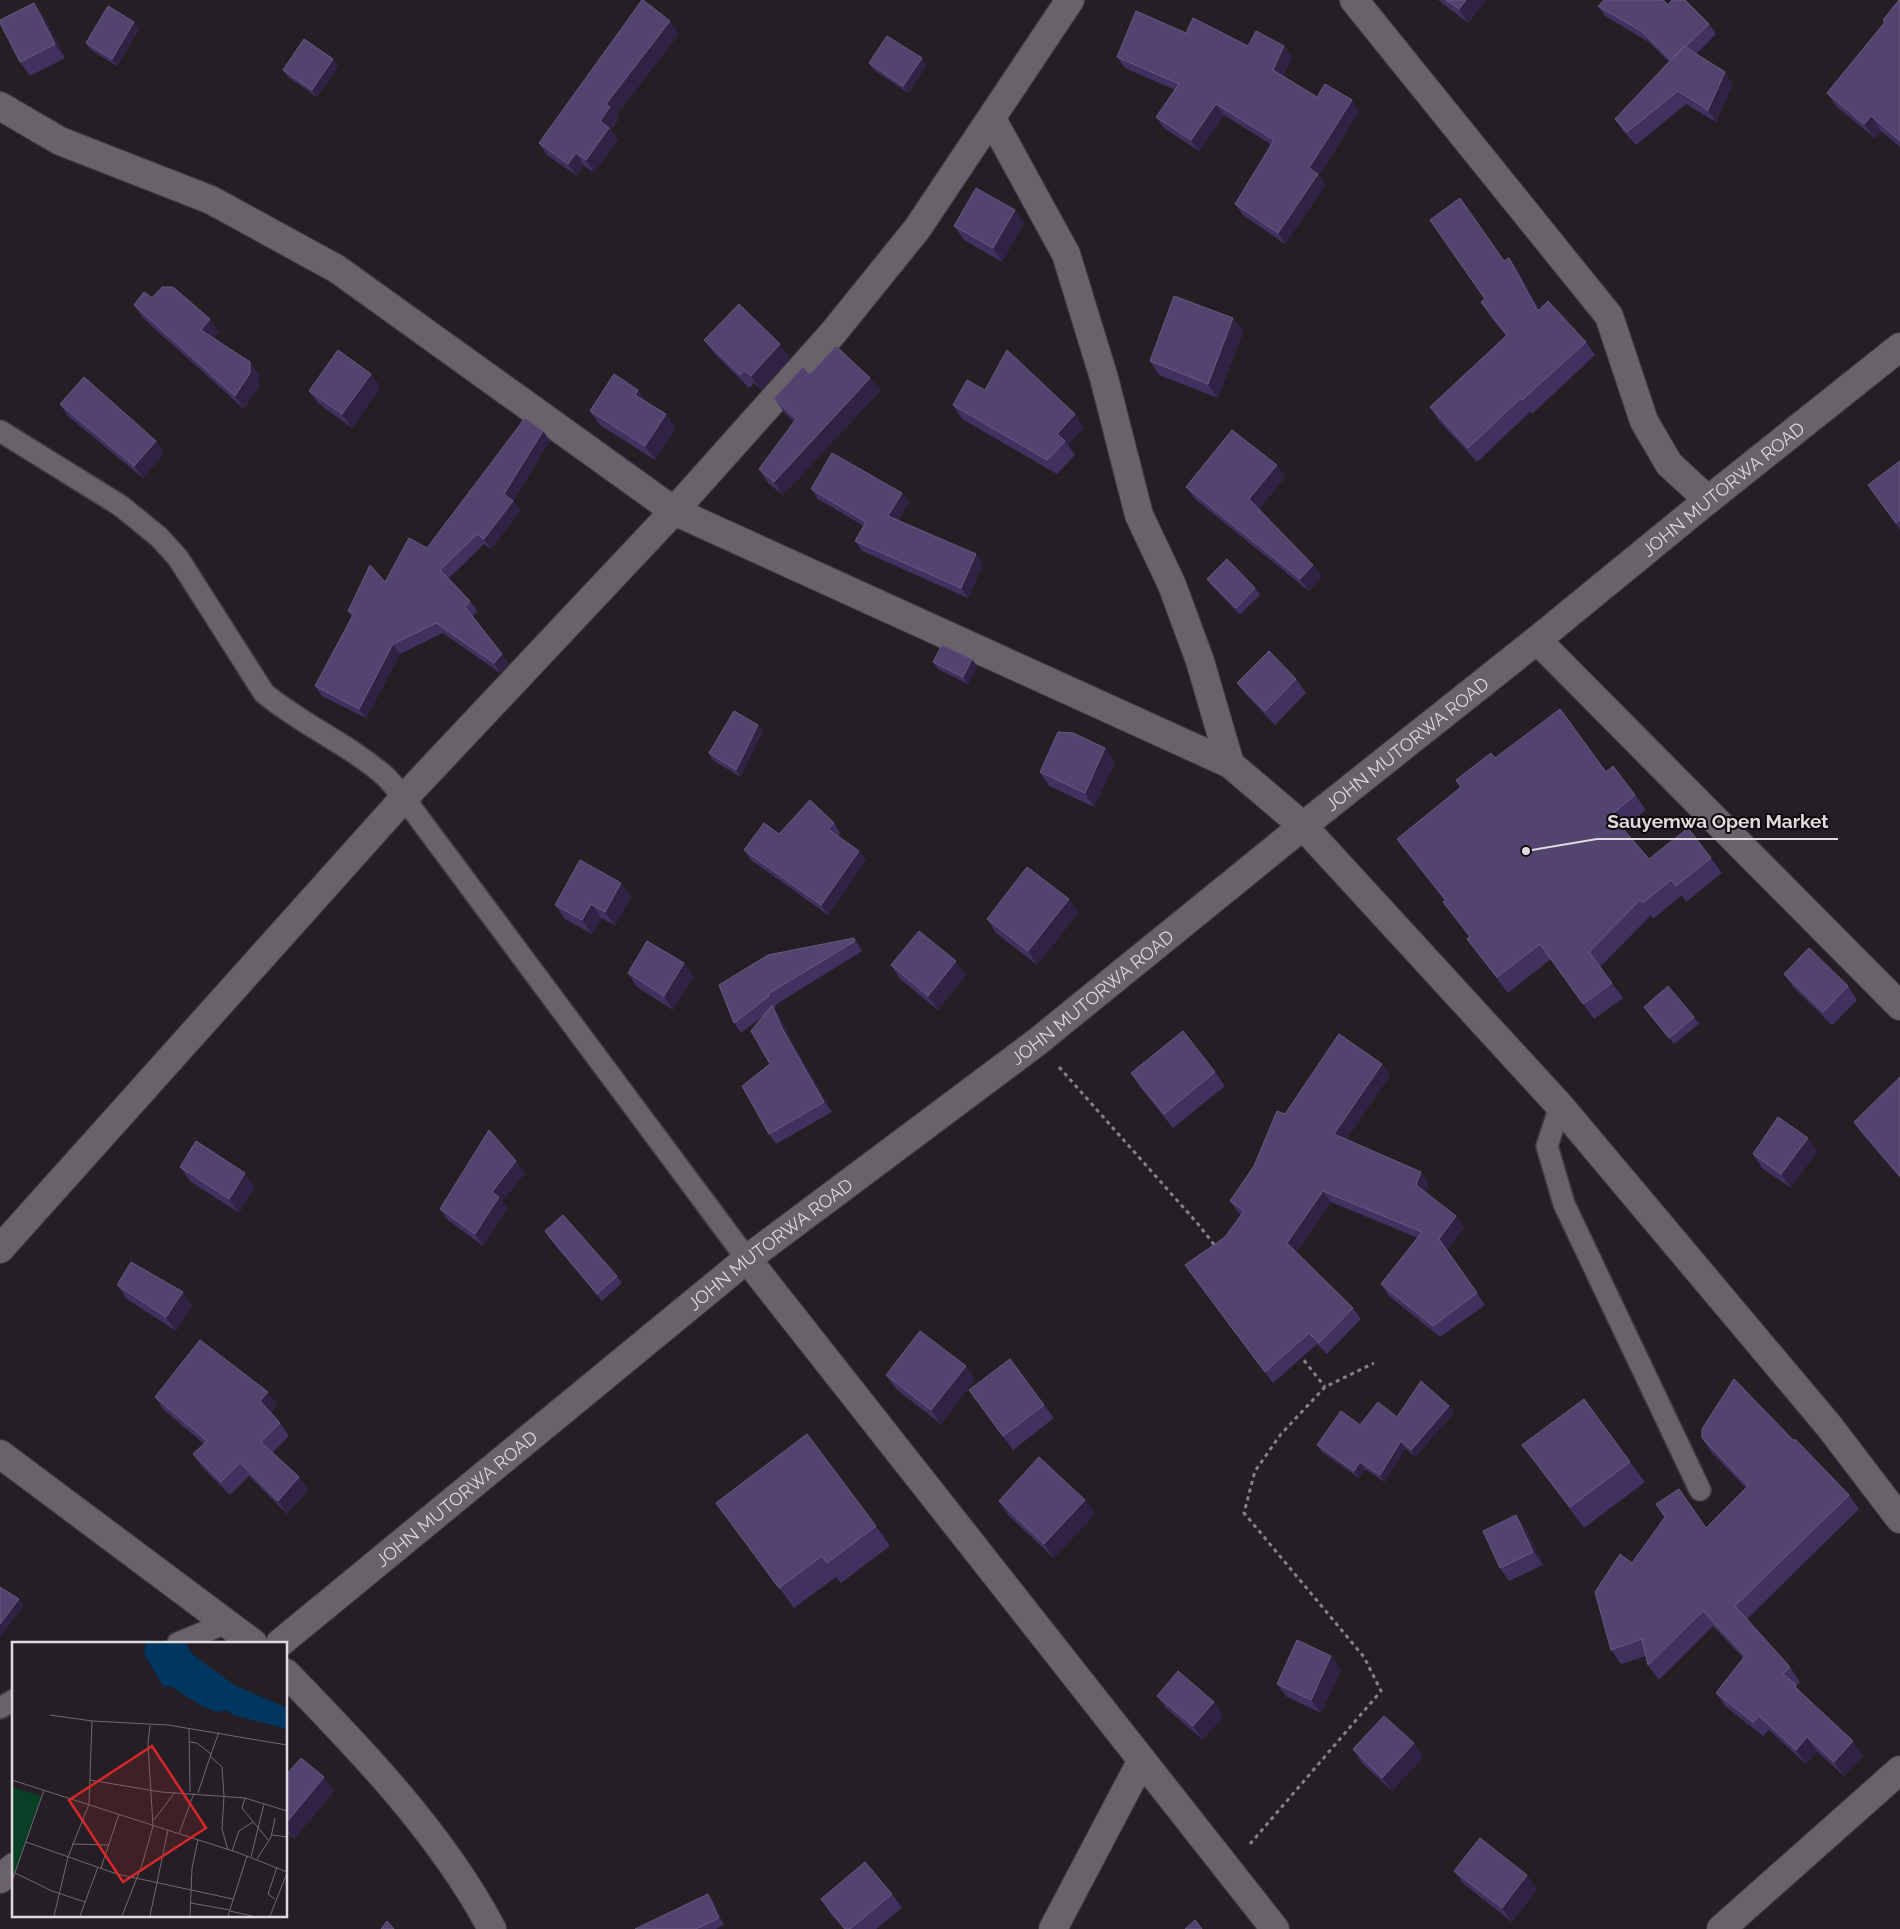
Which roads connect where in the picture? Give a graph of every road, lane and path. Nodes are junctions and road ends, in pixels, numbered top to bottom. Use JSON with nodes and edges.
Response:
{"nodes":[{"id":1,"x":1070,"y":0,"type":"edge"},
{"id":2,"x":1354,"y":0,"type":"edge"},
{"id":3,"x":0,"y":106,"type":"edge"},
{"id":4,"x":992,"y":119,"type":"junction"},
{"id":5,"x":1900,"y":347,"type":"edge"},
{"id":6,"x":0,"y":431,"type":"edge"},
{"id":7,"x":1708,"y":500,"type":"junction"},
{"id":8,"x":674,"y":511,"type":"junction"},
{"id":9,"x":1537,"y":640,"type":"junction"},
{"id":10,"x":1230,"y":764,"type":"junction"},
{"id":11,"x":404,"y":798,"type":"junction"},
{"id":12,"x":1303,"y":826,"type":"junction"},
{"id":13,"x":1900,"y":1006,"type":"edge"},
{"id":14,"x":1037,"y":1042,"type":"junction"},
{"id":15,"x":1560,"y":1106,"type":"junction"},
{"id":16,"x":1216,"y":1247,"type":"edge"},
{"id":17,"x":0,"y":1249,"type":"edge"},
{"id":18,"x":747,"y":1259,"type":"junction"},
{"id":19,"x":1294,"y":1348,"type":"edge"},
{"id":20,"x":1374,"y":1362,"type":"dead end"},
{"id":21,"x":1324,"y":1387,"type":"junction"},
{"id":22,"x":0,"y":1454,"type":"edge"},
{"id":23,"x":1700,"y":1490,"type":"dead end"},
{"id":24,"x":1900,"y":1519,"type":"edge"},
{"id":25,"x":226,"y":1623,"type":"junction"},
{"id":26,"x":180,"y":1642,"type":"edge"},
{"id":27,"x":252,"y":1642,"type":"edge"},
{"id":28,"x":281,"y":1642,"type":"edge"},
{"id":29,"x":288,"y":1675,"type":"edge"},
{"id":30,"x":12,"y":1701,"type":"edge"},
{"id":31,"x":0,"y":1708,"type":"edge"},
{"id":32,"x":1142,"y":1760,"type":"junction"},
{"id":33,"x":1900,"y":1770,"type":"edge"},
{"id":34,"x":12,"y":1869,"type":"edge"},
{"id":35,"x":1228,"y":1870,"type":"junction"},
{"id":36,"x":0,"y":1879,"type":"edge"},
{"id":37,"x":492,"y":1929,"type":"edge"},
{"id":38,"x":1053,"y":1929,"type":"edge"},
{"id":39,"x":1275,"y":1929,"type":"edge"},
{"id":40,"x":1721,"y":1929,"type":"edge"}],
"edges":[{"from":1,"to":4,"type":"street"},
{"from":2,"to":7,"type":"street"},
{"from":3,"to":8,"type":"street"},
{"from":4,"to":8,"type":"street"},
{"from":4,"to":10,"type":"street"},
{"from":5,"to":7,"type":"street","name":"JOHN MUTORWA ROAD"},
{"from":6,"to":11,"type":"lane"},
{"from":7,"to":9,"type":"street","name":"JOHN MUTORWA ROAD"},
{"from":8,"to":10,"type":"street"},
{"from":8,"to":11,"type":"street"},
{"from":9,"to":12,"type":"street","name":"JOHN MUTORWA ROAD"},
{"from":9,"to":13,"type":"street"},
{"from":10,"to":12,"type":"street"},
{"from":11,"to":17,"type":"street"},
{"from":11,"to":18,"type":"lane"},
{"from":12,"to":14,"type":"street","name":"JOHN MUTORWA ROAD"},
{"from":12,"to":15,"type":"street"},
{"from":14,"to":16,"type":"path"},
{"from":14,"to":18,"type":"street","name":"JOHN MUTORWA ROAD"},
{"from":15,"to":23,"type":"lane"},
{"from":15,"to":24,"type":"street"},
{"from":18,"to":28,"type":"street","name":"JOHN MUTORWA ROAD"},
{"from":18,"to":32,"type":"street"},
{"from":19,"to":21,"type":"path"},
{"from":20,"to":21,"type":"path"},
{"from":21,"to":35,"type":"path"},
{"from":22,"to":25,"type":"street"},
{"from":25,"to":26,"type":"lane"},
{"from":25,"to":27,"type":"street"},
{"from":29,"to":37,"type":"street"},
{"from":30,"to":31,"type":"lane"},
{"from":32,"to":35,"type":"street"},
{"from":32,"to":38,"type":"street"},
{"from":33,"to":40,"type":"street"},
{"from":34,"to":36,"type":"street"},
{"from":35,"to":39,"type":"street"}]}
